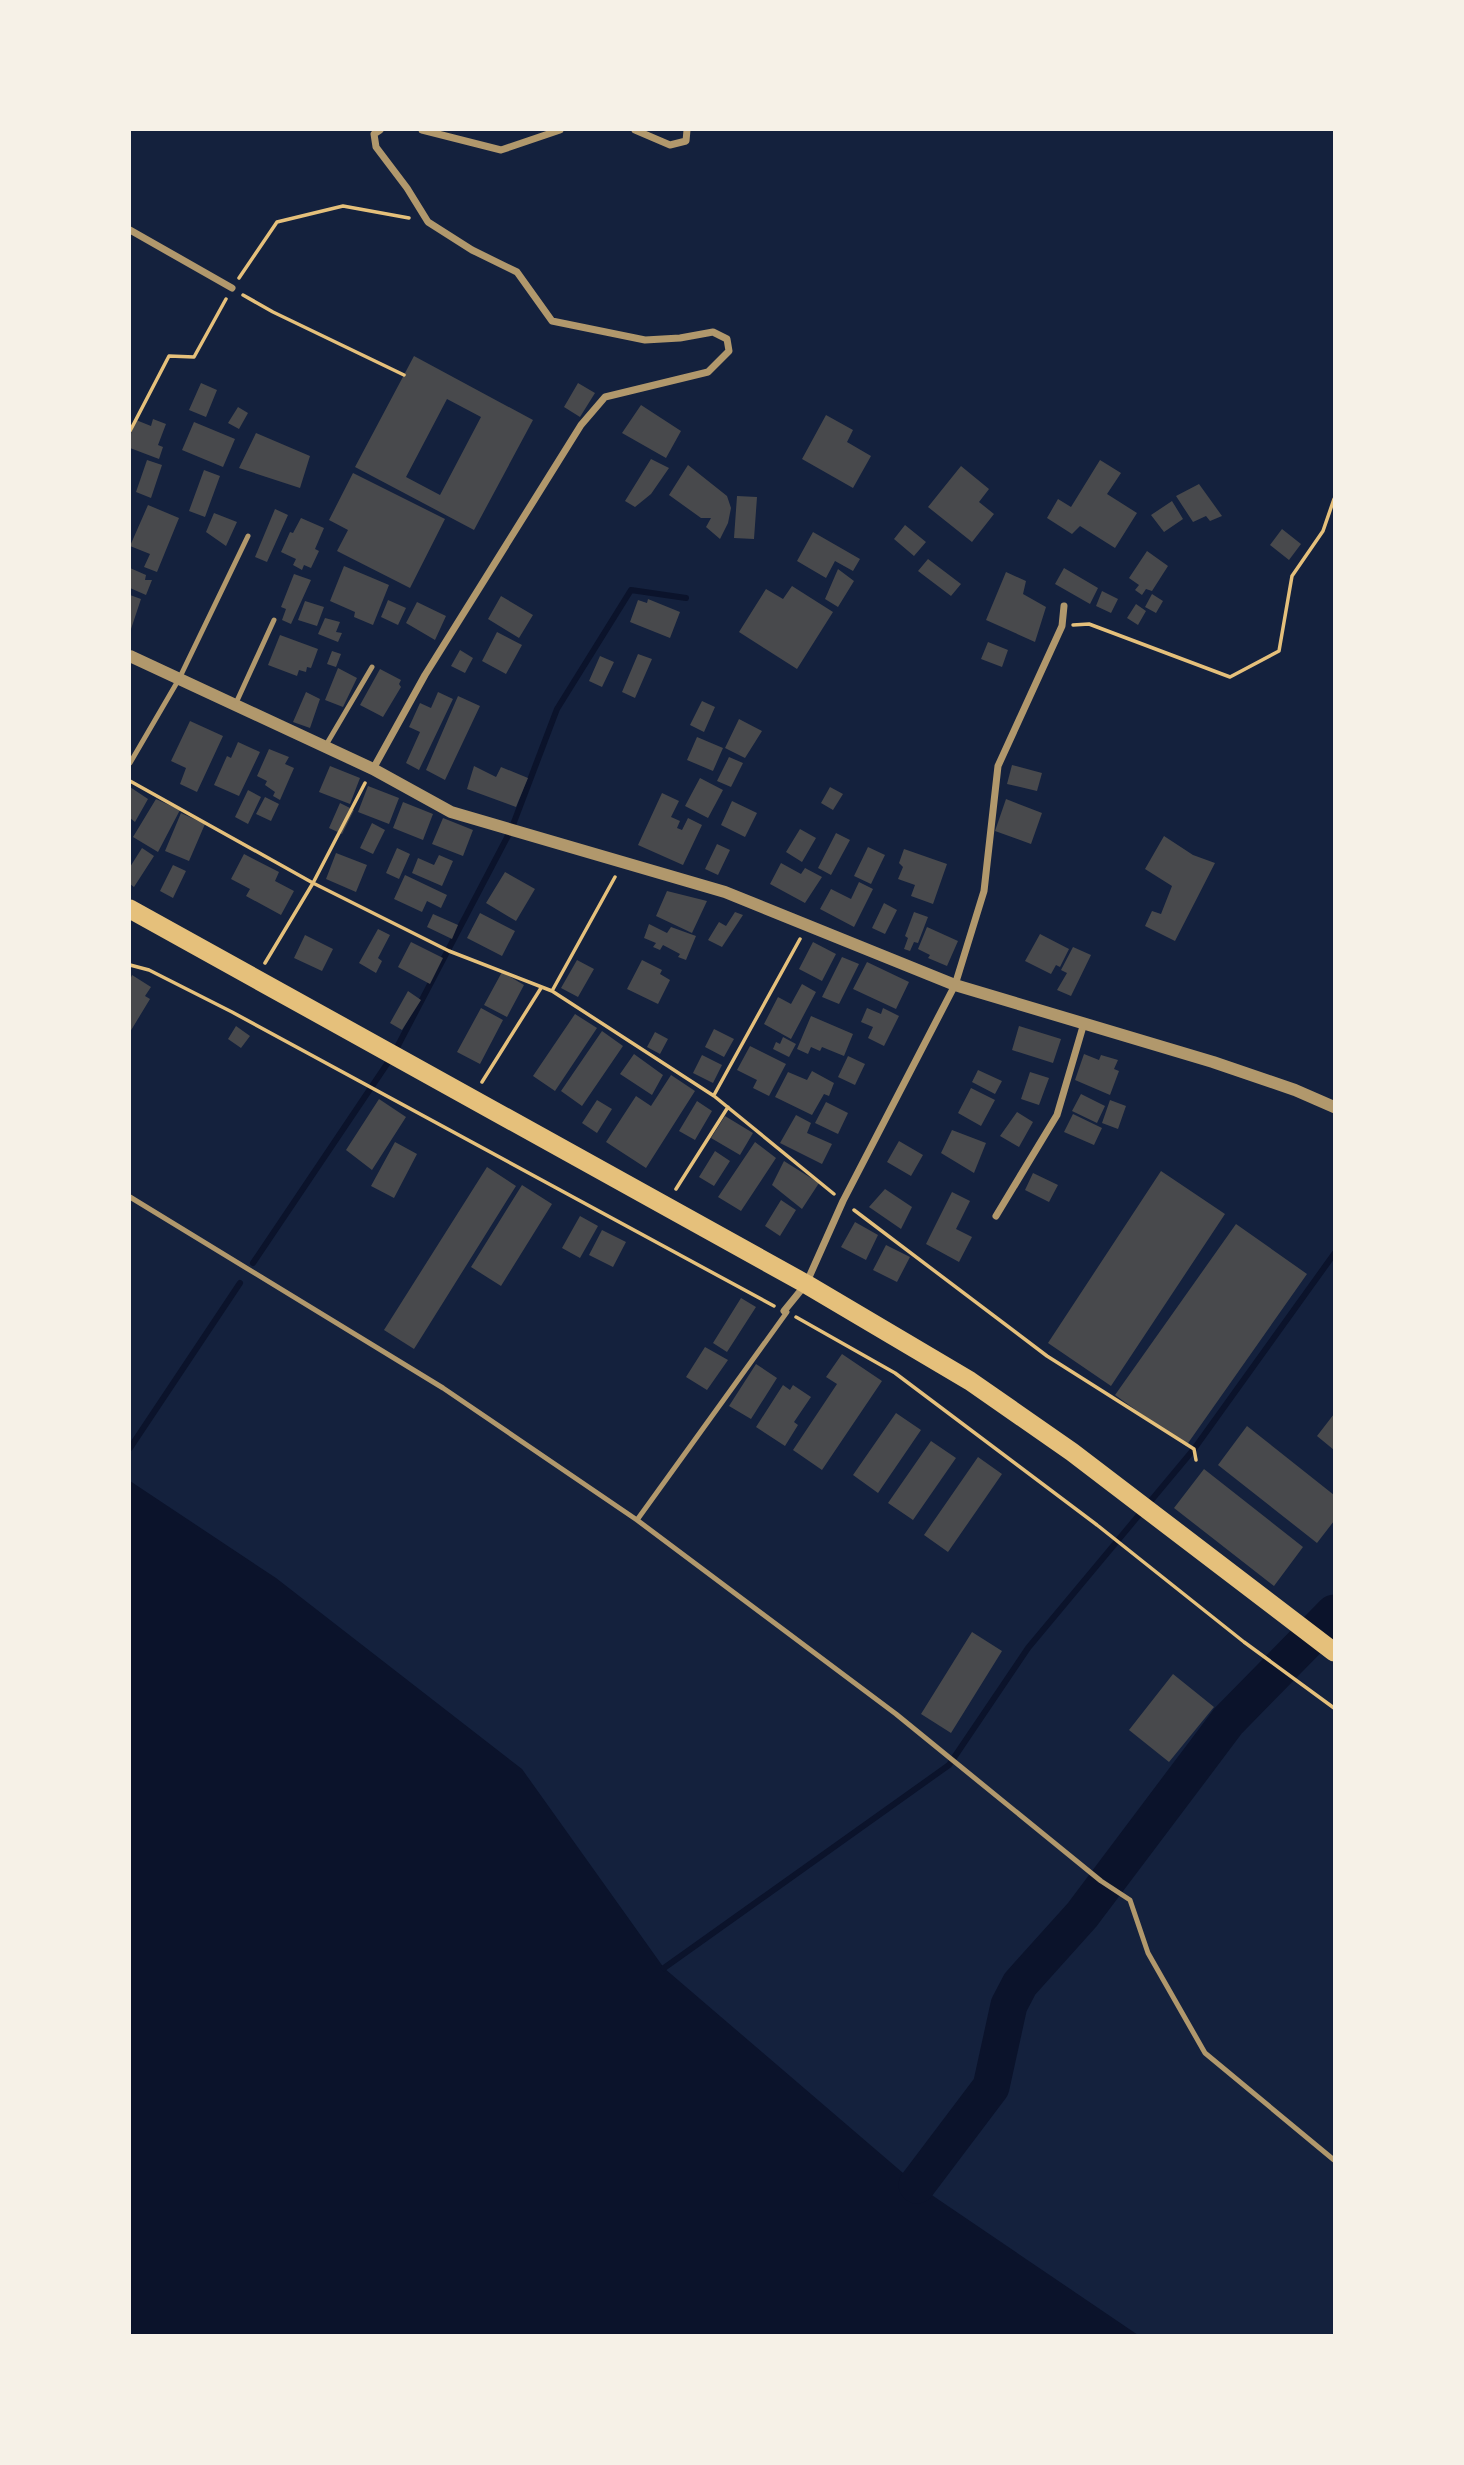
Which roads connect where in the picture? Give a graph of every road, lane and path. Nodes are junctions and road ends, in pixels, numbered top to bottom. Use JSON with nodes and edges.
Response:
{"nodes":[{"id":1,"x":380,"y":130,"type":"edge"},
{"id":2,"x":422,"y":130,"type":"edge"},
{"id":3,"x":560,"y":130,"type":"edge"},
{"id":4,"x":635,"y":130,"type":"edge"},
{"id":5,"x":687,"y":130,"type":"edge"},
{"id":6,"x":428,"y":222,"type":"junction"},
{"id":7,"x":130,"y":229,"type":"edge"},
{"id":8,"x":232,"y":288,"type":"junction"},
{"id":9,"x":404,"y":375,"type":"dead end"},
{"id":10,"x":130,"y":431,"type":"edge"},
{"id":11,"x":1335,"y":499,"type":"edge"},
{"id":12,"x":1335,"y":517,"type":"edge"},
{"id":13,"x":1327,"y":519,"type":"junction"},
{"id":14,"x":248,"y":536,"type":"dead end"},
{"id":15,"x":1064,"y":606,"type":"dead end"},
{"id":16,"x":274,"y":620,"type":"dead end"},
{"id":17,"x":1062,"y":626,"type":"junction"},
{"id":18,"x":130,"y":656,"type":"edge"},
{"id":19,"x":372,"y":667,"type":"dead end"},
{"id":20,"x":179,"y":679,"type":"junction"},
{"id":21,"x":236,"y":705,"type":"junction"},
{"id":22,"x":325,"y":746,"type":"junction"},
{"id":23,"x":130,"y":763,"type":"edge"},
{"id":24,"x":373,"y":769,"type":"junction"},
{"id":25,"x":130,"y":781,"type":"edge"},
{"id":26,"x":622,"y":862,"type":"junction"},
{"id":27,"x":313,"y":883,"type":"junction"},
{"id":28,"x":130,"y":909,"type":"edge"},
{"id":29,"x":808,"y":925,"type":"junction"},
{"id":30,"x":130,"y":965,"type":"edge"},
{"id":31,"x":255,"y":978,"type":"junction"},
{"id":32,"x":955,"y":985,"type":"junction"},
{"id":33,"x":541,"y":988,"type":"junction"},
{"id":34,"x":552,"y":991,"type":"junction"},
{"id":35,"x":1084,"y":1023,"type":"junction"},
{"id":36,"x":714,"y":1096,"type":"junction"},
{"id":37,"x":471,"y":1098,"type":"junction"},
{"id":38,"x":728,"y":1107,"type":"junction"},
{"id":39,"x":1335,"y":1107,"type":"edge"},
{"id":40,"x":130,"y":1197,"type":"edge"},
{"id":41,"x":843,"y":1201,"type":"junction"},
{"id":42,"x":665,"y":1206,"type":"junction"},
{"id":43,"x":996,"y":1216,"type":"dead end"},
{"id":44,"x":806,"y":1284,"type":"junction"},
{"id":45,"x":785,"y":1312,"type":"junction"},
{"id":46,"x":1196,"y":1460,"type":"dead end"},
{"id":47,"x":637,"y":1520,"type":"junction"},
{"id":48,"x":1335,"y":1652,"type":"edge"},
{"id":49,"x":1335,"y":1708,"type":"edge"},
{"id":50,"x":1335,"y":2160,"type":"edge"}],
"edges":[{"from":1,"to":6,"type":"street"},
{"from":2,"to":3,"type":"street"},
{"from":4,"to":5,"type":"street"},
{"from":6,"to":8,"type":"path"},
{"from":6,"to":24,"type":"street"},
{"from":7,"to":8,"type":"street"},
{"from":8,"to":9,"type":"path"},
{"from":8,"to":10,"type":"path"},
{"from":11,"to":13,"type":"path"},
{"from":12,"to":13,"type":"path"},
{"from":13,"to":17,"type":"path"},
{"from":14,"to":20,"type":"lane"},
{"from":15,"to":17,"type":"street"},
{"from":16,"to":21,"type":"lane"},
{"from":17,"to":32,"type":"street"},
{"from":18,"to":20,"type":"street"},
{"from":19,"to":22,"type":"lane"},
{"from":20,"to":21,"type":"street"},
{"from":20,"to":23,"type":"lane"},
{"from":21,"to":22,"type":"street"},
{"from":22,"to":24,"type":"street"},
{"from":24,"to":26,"type":"street"},
{"from":24,"to":27,"type":"path"},
{"from":25,"to":27,"type":"path"},
{"from":26,"to":29,"type":"street"},
{"from":26,"to":34,"type":"path"},
{"from":27,"to":31,"type":"path"},
{"from":27,"to":33,"type":"path"},
{"from":28,"to":31,"type":"highway"},
{"from":29,"to":32,"type":"street"},
{"from":29,"to":36,"type":"path"},
{"from":30,"to":45,"type":"path"},
{"from":31,"to":37,"type":"highway"},
{"from":32,"to":35,"type":"street"},
{"from":32,"to":41,"type":"street"},
{"from":33,"to":34,"type":"path"},
{"from":33,"to":37,"type":"path"},
{"from":34,"to":36,"type":"path"},
{"from":35,"to":39,"type":"street"},
{"from":35,"to":43,"type":"street"},
{"from":36,"to":38,"type":"path"},
{"from":37,"to":42,"type":"highway"},
{"from":38,"to":41,"type":"path"},
{"from":38,"to":42,"type":"path"},
{"from":40,"to":47,"type":"lane"},
{"from":41,"to":44,"type":"street"},
{"from":41,"to":46,"type":"path"},
{"from":42,"to":44,"type":"highway"},
{"from":44,"to":45,"type":"street"},
{"from":44,"to":48,"type":"highway"},
{"from":45,"to":47,"type":"lane"},
{"from":45,"to":49,"type":"path"},
{"from":47,"to":50,"type":"lane"}]}
